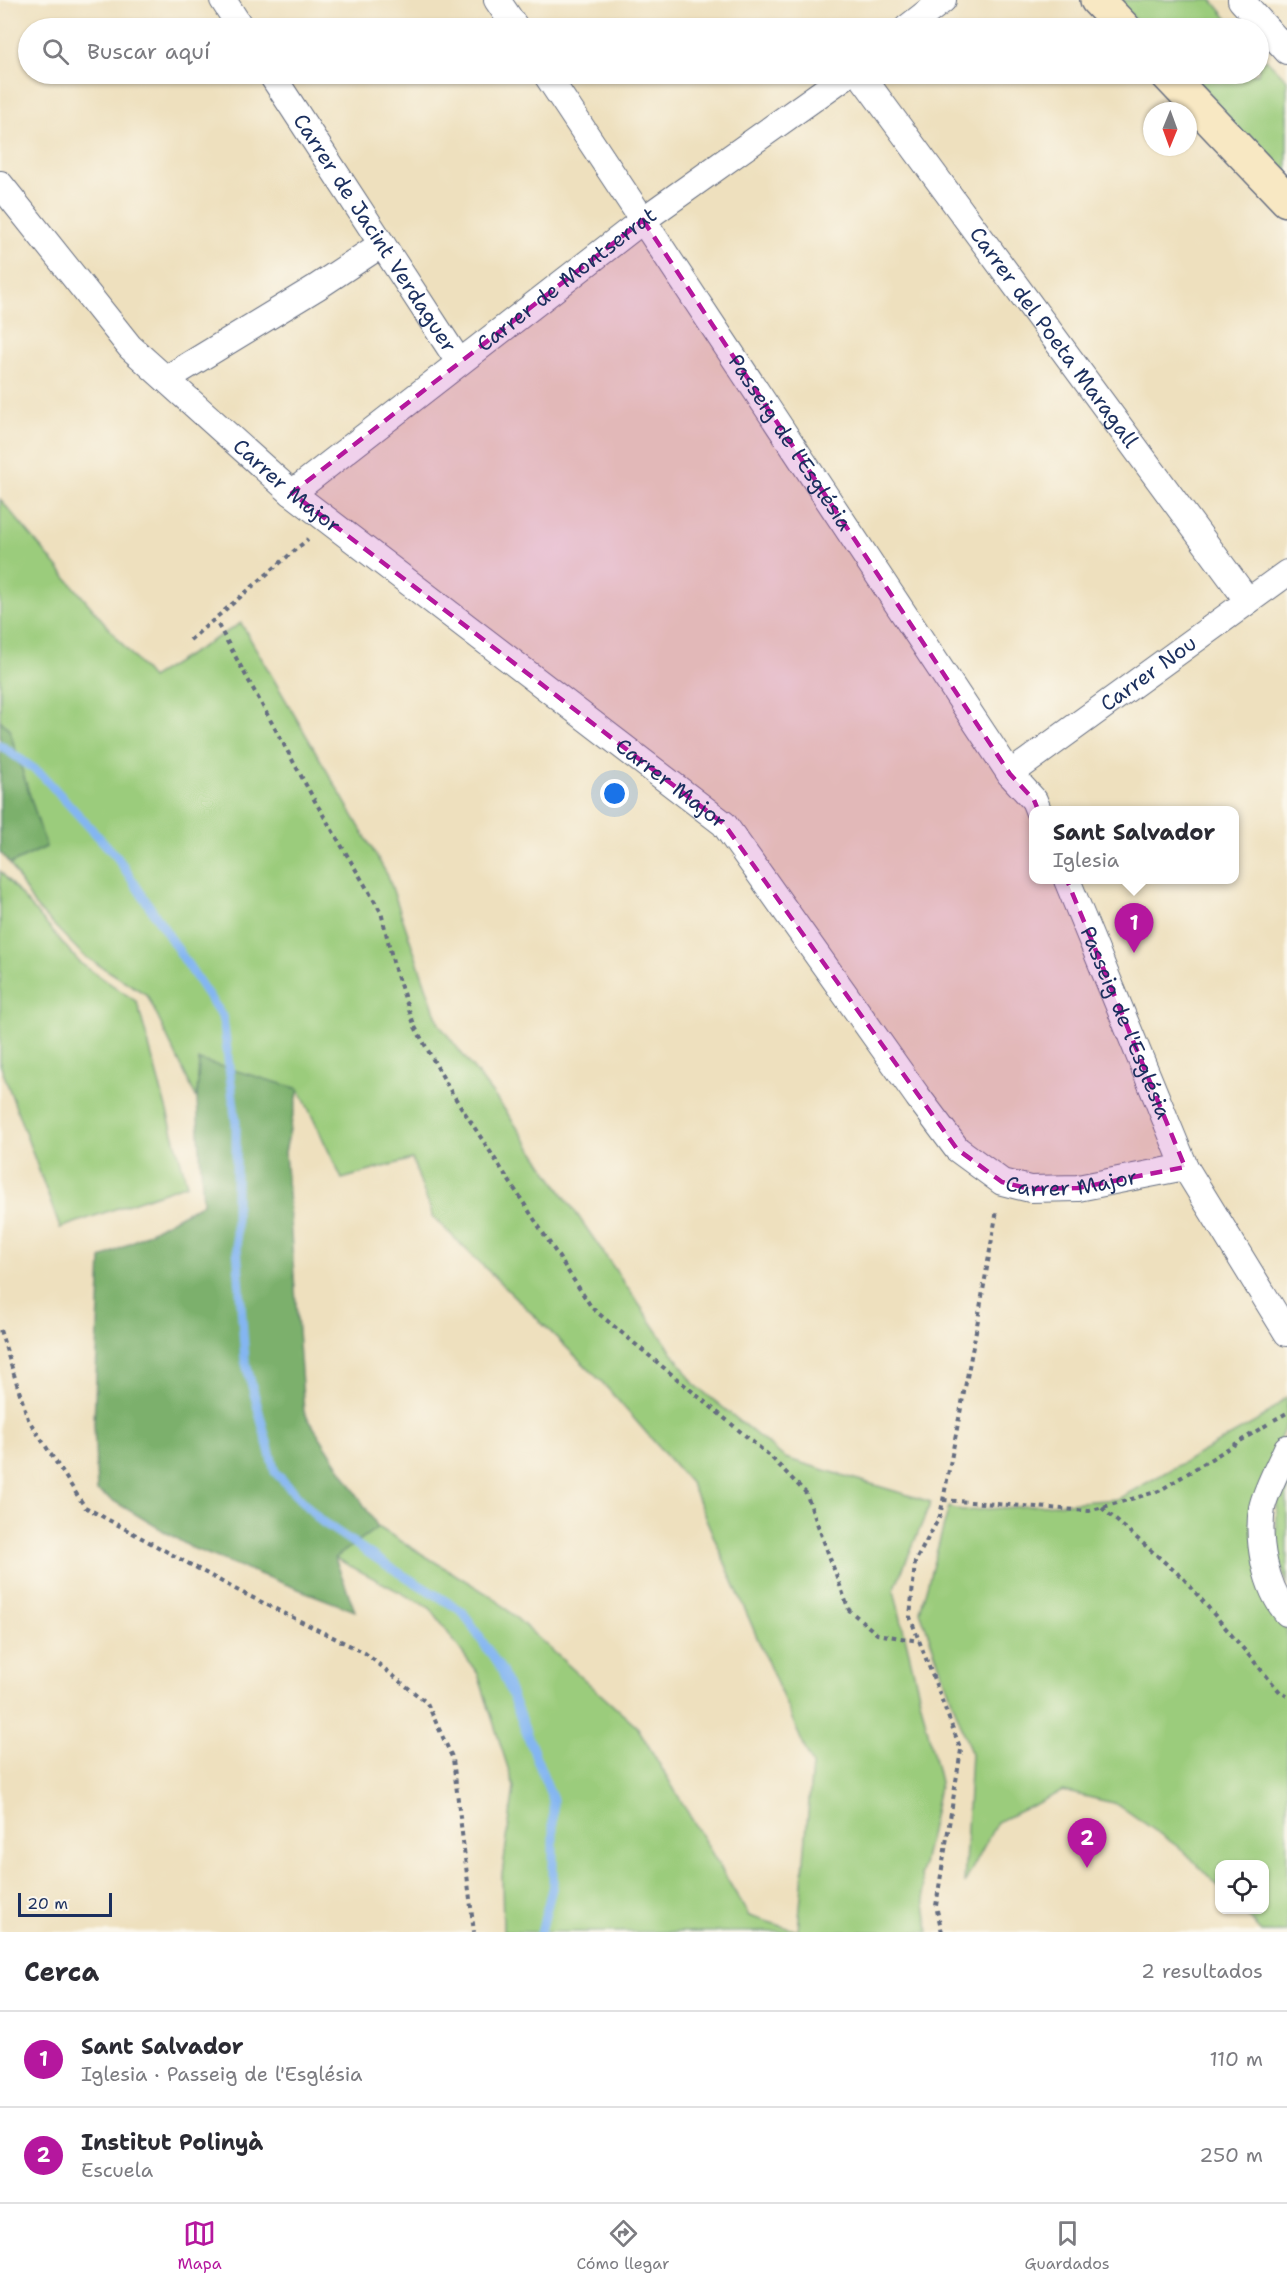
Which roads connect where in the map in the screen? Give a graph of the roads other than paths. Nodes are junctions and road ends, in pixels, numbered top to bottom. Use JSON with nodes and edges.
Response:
{"nodes":[{"id":1,"x":223,"y":0,"type":"edge"},
{"id":2,"x":497,"y":0,"type":"edge"},
{"id":3,"x":1098,"y":0,"type":"edge"},
{"id":4,"x":1241,"y":0,"type":"edge"},
{"id":5,"x":938,"y":2,"type":"edge"},
{"id":6,"x":235,"y":18,"type":"edge"},
{"id":7,"x":509,"y":18,"type":"edge"},
{"id":8,"x":919,"y":18,"type":"edge"},
{"id":9,"x":1115,"y":18,"type":"edge"},
{"id":10,"x":1257,"y":18,"type":"edge"},
{"id":11,"x":1269,"y":31,"type":"edge"},
{"id":12,"x":1287,"y":51,"type":"edge"},
{"id":13,"x":278,"y":84,"type":"edge"},
{"id":14,"x":553,"y":84,"type":"edge"},
{"id":15,"x":834,"y":84,"type":"edge"},
{"id":16,"x":867,"y":84,"type":"edge"},
{"id":17,"x":1177,"y":84,"type":"edge"},
{"id":18,"x":0,"y":184,"type":"edge"},
{"id":19,"x":1287,"y":200,"type":"edge"},
{"id":20,"x":643,"y":220,"type":"junction"},
{"id":21,"x":382,"y":244,"type":"junction"},
{"id":22,"x":459,"y":362,"type":"junction"},
{"id":23,"x":166,"y":380,"type":"junction"},
{"id":24,"x":292,"y":493,"type":"junction"},
{"id":25,"x":1287,"y":573,"type":"edge"},
{"id":26,"x":1248,"y":601,"type":"junction"},
{"id":27,"x":1010,"y":774,"type":"junction"},
{"id":28,"x":1036,"y":806,"type":"edge"},
{"id":29,"x":1069,"y":884,"type":"edge"},
{"id":30,"x":1185,"y":1167,"type":"junction"},
{"id":31,"x":1287,"y":1333,"type":"edge"},
{"id":32,"x":1287,"y":1448,"type":"edge"},
{"id":33,"x":1287,"y":1613,"type":"edge"}],
"edges":[{"from":1,"to":6,"type":"street"},
{"from":2,"to":7,"type":"street"},
{"from":3,"to":9,"type":"street"},
{"from":4,"to":10,"type":"street"},
{"from":5,"to":8,"type":"street"},
{"from":11,"to":12,"type":"street"},
{"from":13,"to":21,"type":"street","name":"Carrer de Jacint Verdaguer"},
{"from":14,"to":20,"type":"street","name":"Passeig de l'Església"},
{"from":15,"to":20,"type":"street","name":"Carrer de Montserrat"},
{"from":16,"to":26,"type":"street","name":"Carrer del Poeta Maragall"},
{"from":17,"to":19,"type":"street"},
{"from":18,"to":23,"type":"street","name":"Carrer Major"},
{"from":20,"to":22,"type":"street","name":"Carrer de Montserrat"},
{"from":20,"to":27,"type":"street","name":"Passeig de l'Església"},
{"from":21,"to":22,"type":"street","name":"Carrer de Jacint Verdaguer"},
{"from":21,"to":23,"type":"street"},
{"from":22,"to":24,"type":"street","name":"Carrer de Montserrat"},
{"from":23,"to":24,"type":"street","name":"Carrer Major"},
{"from":24,"to":30,"type":"street","name":"Carrer Major"},
{"from":25,"to":26,"type":"street","name":"Carrer Nou"},
{"from":26,"to":27,"type":"street","name":"Carrer Nou"},
{"from":27,"to":28,"type":"street","name":"Passeig de l'Església"},
{"from":29,"to":30,"type":"street","name":"Passeig de l'Església"},
{"from":30,"to":31,"type":"street"},
{"from":32,"to":33,"type":"street"}]}
